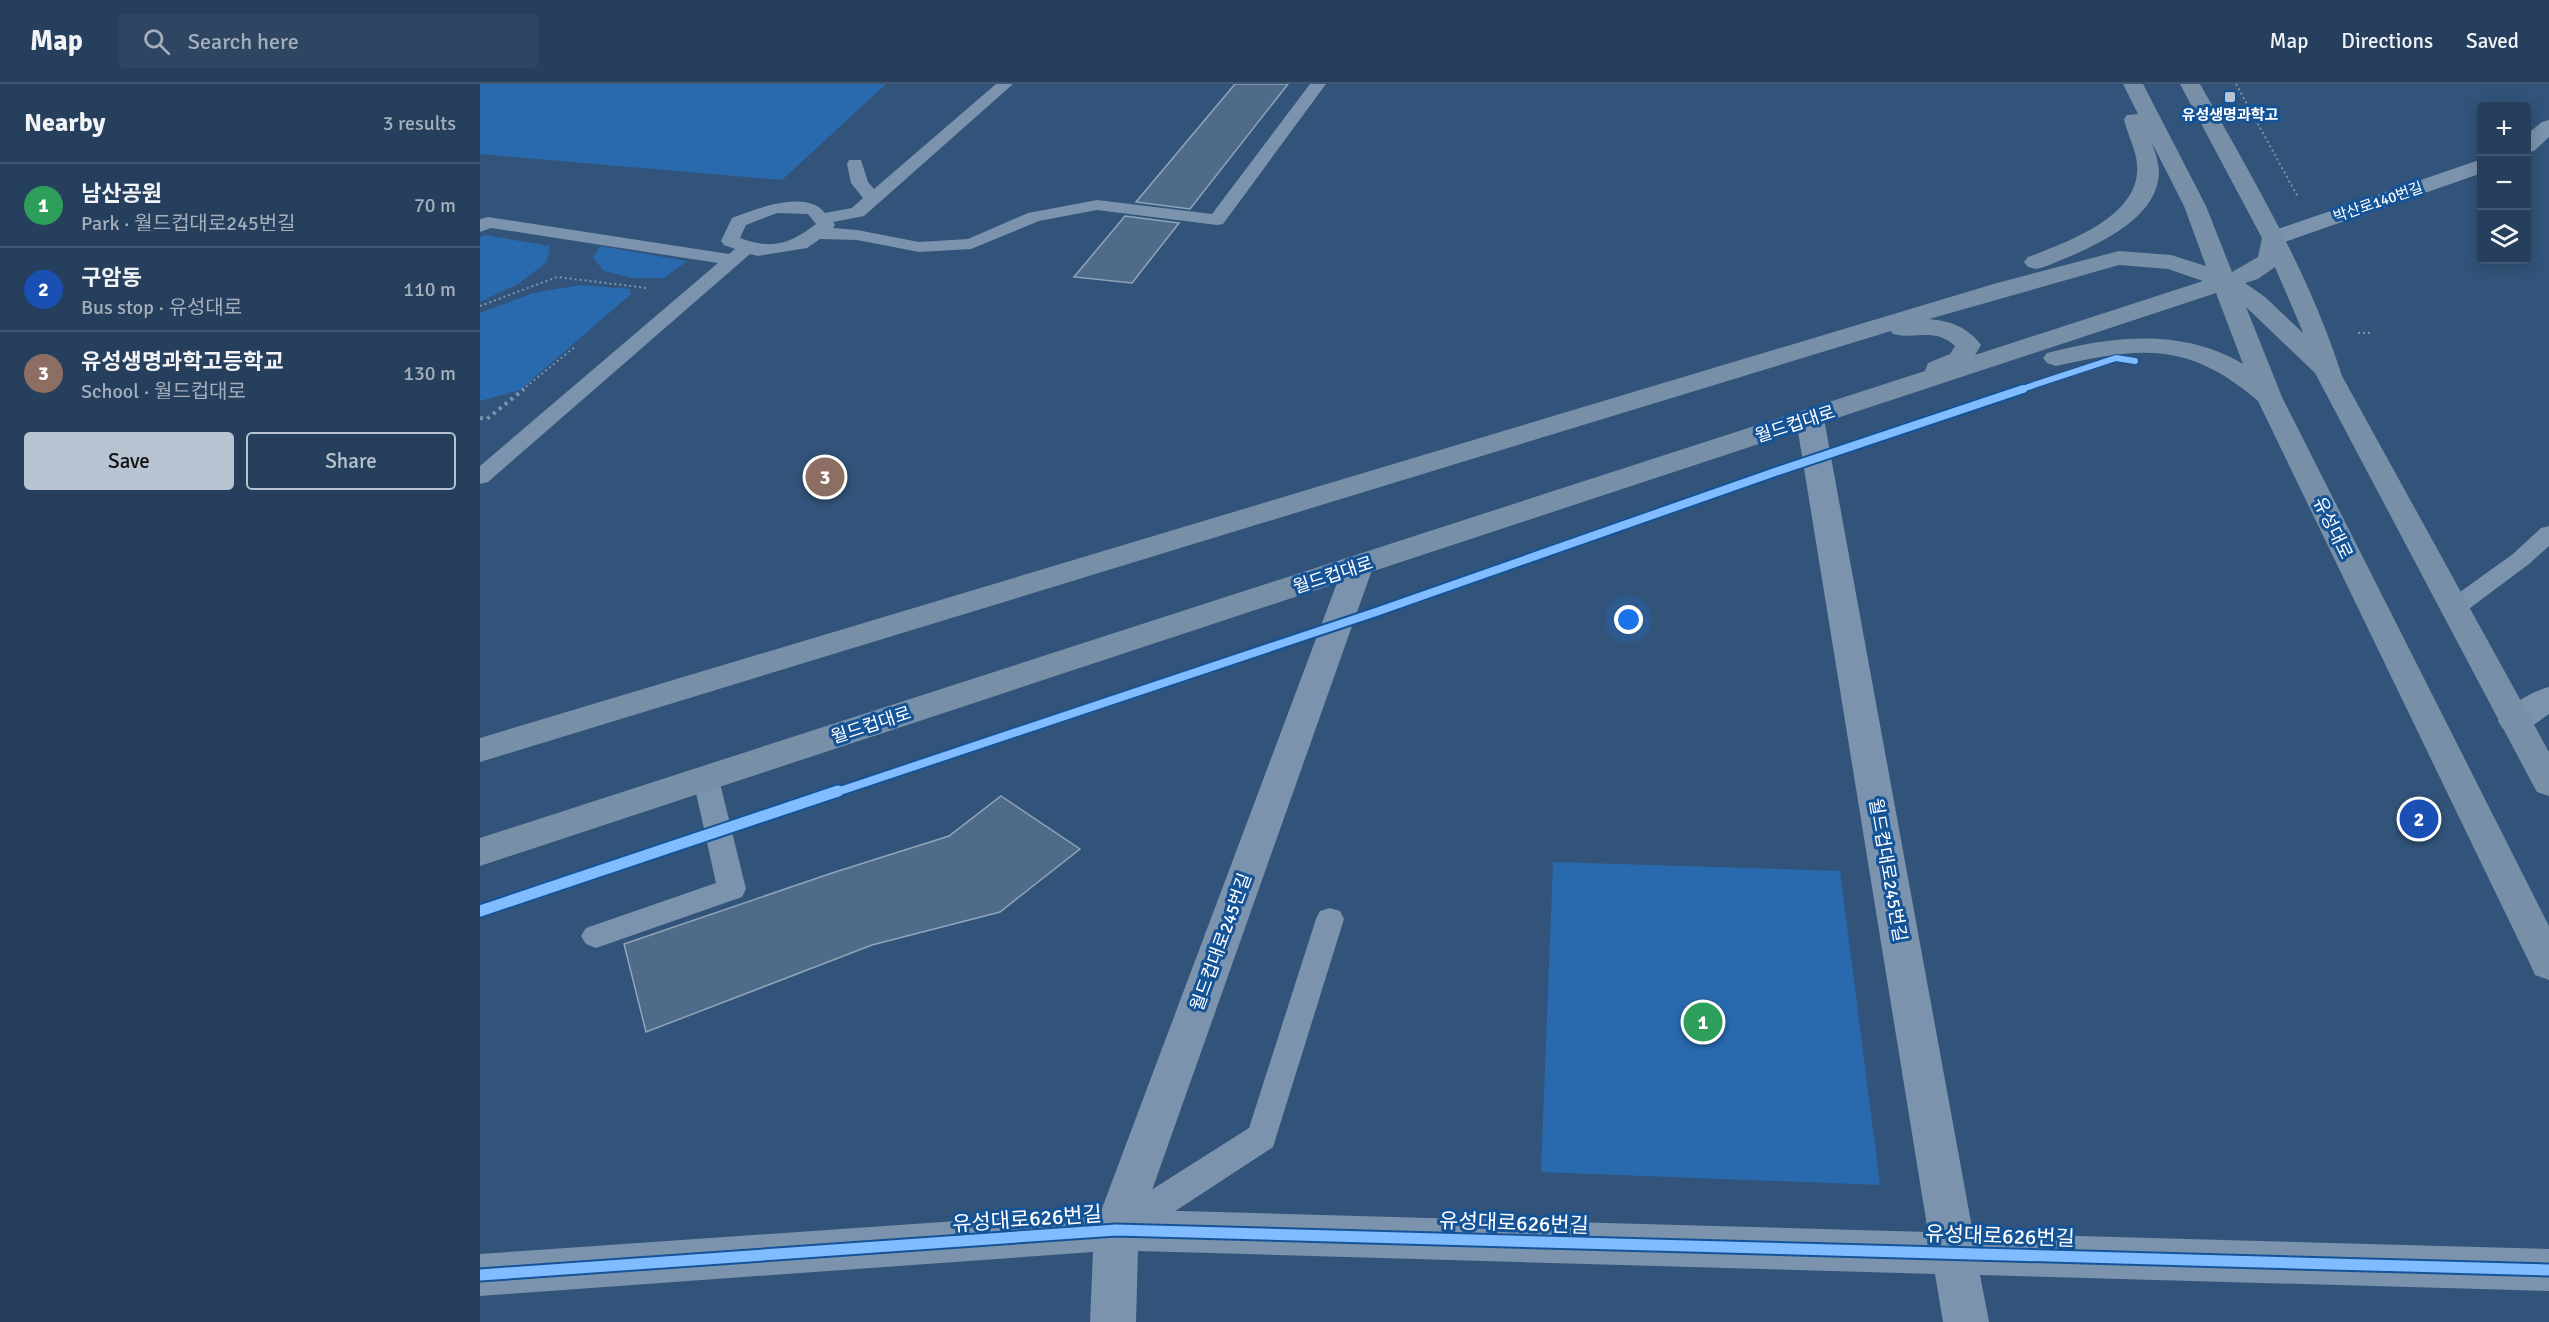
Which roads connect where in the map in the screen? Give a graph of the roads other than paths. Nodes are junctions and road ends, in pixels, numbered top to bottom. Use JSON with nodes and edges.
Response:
{"nodes":[{"id":1,"x":1005,"y":84,"type":"edge"},
{"id":2,"x":1318,"y":84,"type":"edge"},
{"id":3,"x":2190,"y":84,"type":"edge"},
{"id":4,"x":2135,"y":87,"type":"edge"},
{"id":5,"x":2549,"y":126,"type":"edge"},
{"id":6,"x":2531,"y":142,"type":"edge"},
{"id":7,"x":855,"y":164,"type":"dead end"},
{"id":8,"x":2477,"y":166,"type":"edge"},
{"id":9,"x":873,"y":199,"type":"junction"},
{"id":10,"x":818,"y":226,"type":"junction"},
{"id":11,"x":480,"y":227,"type":"edge"},
{"id":12,"x":2274,"y":238,"type":"junction"},
{"id":13,"x":740,"y":254,"type":"junction"},
{"id":14,"x":2226,"y":281,"type":"junction"},
{"id":15,"x":1837,"y":339,"type":"junction"},
{"id":16,"x":2326,"y":369,"type":"junction"},
{"id":17,"x":2268,"y":397,"type":"junction"},
{"id":18,"x":1873,"y":398,"type":"junction"},
{"id":19,"x":1810,"y":419,"type":"junction"},
{"id":20,"x":480,"y":477,"type":"edge"},
{"id":21,"x":2549,"y":533,"type":"edge"},
{"id":22,"x":1358,"y":567,"type":"junction"},
{"id":23,"x":2454,"y":608,"type":"junction"},
{"id":24,"x":2549,"y":698,"type":"edge"},
{"id":25,"x":2515,"y":721,"type":"junction"},
{"id":26,"x":480,"y":750,"type":"edge"},
{"id":27,"x":706,"y":779,"type":"junction"},
{"id":28,"x":2549,"y":783,"type":"edge"},
{"id":29,"x":480,"y":852,"type":"edge"},
{"id":30,"x":1330,"y":919,"type":"dead end"},
{"id":31,"x":596,"y":936,"type":"dead end"},
{"id":32,"x":2549,"y":964,"type":"edge"},
{"id":33,"x":1116,"y":1230,"type":"junction"},
{"id":34,"x":1954,"y":1253,"type":"junction"},
{"id":35,"x":2549,"y":1270,"type":"edge"},
{"id":36,"x":480,"y":1275,"type":"edge"},
{"id":37,"x":1113,"y":1322,"type":"edge"},
{"id":38,"x":1966,"y":1322,"type":"edge"}],
"edges":[{"from":1,"to":9,"type":"lane"},
{"from":2,"to":10,"type":"lane"},
{"from":3,"to":12,"type":"street"},
{"from":4,"to":14,"type":"street","name":"유성대로"},
{"from":4,"to":15,"type":"street"},
{"from":5,"to":6,"type":"street"},
{"from":7,"to":9,"type":"lane"},
{"from":8,"to":12,"type":"street","name":"박산로140번길"},
{"from":9,"to":10,"type":"lane"},
{"from":10,"to":13,"type":"lane"},
{"from":10,"to":13,"type":"lane"},
{"from":11,"to":13,"type":"lane"},
{"from":12,"to":14,"type":"street","name":"월드컵대로"},
{"from":12,"to":16,"type":"street"},
{"from":13,"to":20,"type":"lane"},
{"from":14,"to":15,"type":"street"},
{"from":14,"to":16,"type":"street"},
{"from":14,"to":17,"type":"street","name":"유성대로"},
{"from":14,"to":18,"type":"street","name":"월드컵대로"},
{"from":15,"to":18,"type":"street"},
{"from":15,"to":26,"type":"street"},
{"from":16,"to":23,"type":"street"},
{"from":17,"to":18,"type":"street"},
{"from":17,"to":32,"type":"street","name":"유성대로"},
{"from":18,"to":19,"type":"street","name":"월드컵대로"},
{"from":19,"to":22,"type":"street","name":"월드컵대로"},
{"from":19,"to":34,"type":"street","name":"월드컵대로245번길"},
{"from":21,"to":23,"type":"lane"},
{"from":22,"to":27,"type":"street","name":"월드컵대로"},
{"from":22,"to":33,"type":"street","name":"월드컵대로245번길"},
{"from":23,"to":25,"type":"street"},
{"from":24,"to":25,"type":"street"},
{"from":25,"to":28,"type":"street"},
{"from":27,"to":29,"type":"street","name":"월드컵대로"},
{"from":27,"to":31,"type":"lane"},
{"from":30,"to":33,"type":"lane"},
{"from":33,"to":34,"type":"street","name":"유성대로626번길"},
{"from":33,"to":36,"type":"street","name":"유성대로626번길"},
{"from":33,"to":37,"type":"street","name":"월드컵대로245번길"},
{"from":34,"to":35,"type":"street","name":"유성대로626번길"},
{"from":34,"to":38,"type":"street","name":"월드컵대로245번길"}]}
